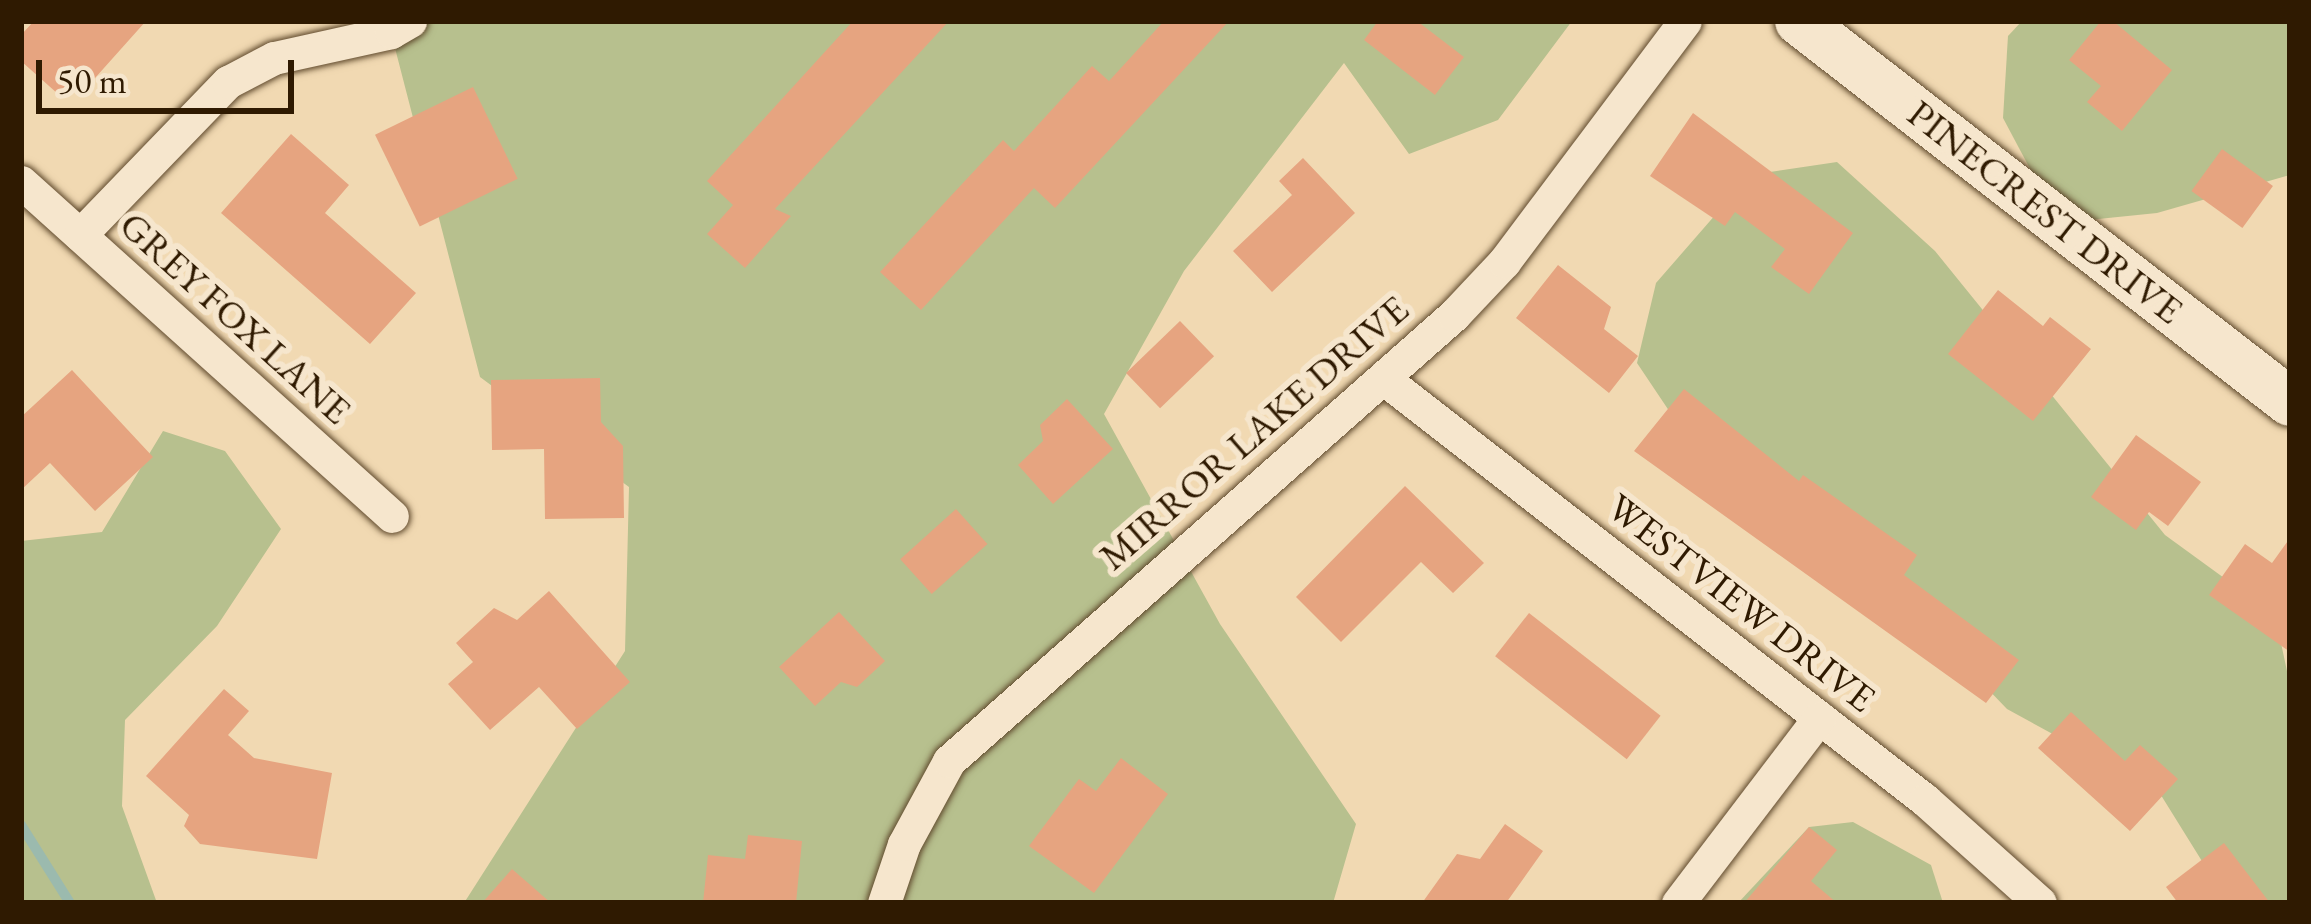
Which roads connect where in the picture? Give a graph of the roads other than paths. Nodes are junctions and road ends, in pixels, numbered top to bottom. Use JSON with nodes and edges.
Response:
{"nodes":[{"id":1,"x":410,"y":21,"type":"edge"},
{"id":2,"x":1685,"y":21,"type":"edge"},
{"id":3,"x":1799,"y":21,"type":"edge"},
{"id":4,"x":21,"y":182,"type":"edge"},
{"id":5,"x":80,"y":235,"type":"junction"},
{"id":6,"x":1383,"y":378,"type":"junction"},
{"id":7,"x":2290,"y":403,"type":"edge"},
{"id":8,"x":392,"y":516,"type":"dead end"},
{"id":9,"x":1819,"y":718,"type":"junction"},
{"id":10,"x":884,"y":903,"type":"edge"},
{"id":11,"x":1678,"y":903,"type":"edge"},
{"id":12,"x":2040,"y":903,"type":"edge"}],
"edges":[{"from":1,"to":5,"type":"street"},
{"from":2,"to":6,"type":"street","name":"MIRROR LAKE DRIVE"},
{"from":3,"to":7,"type":"street","name":"PINECREST DRIVE"},
{"from":4,"to":5,"type":"street","name":"GREY FOX LANE"},
{"from":5,"to":8,"type":"street","name":"GREY FOX LANE"},
{"from":6,"to":9,"type":"street","name":"WESTVIEW DRIVE"},
{"from":6,"to":10,"type":"street","name":"MIRROR LAKE DRIVE"},
{"from":9,"to":11,"type":"street"},
{"from":9,"to":12,"type":"street","name":"WESTVIEW DRIVE"}]}
